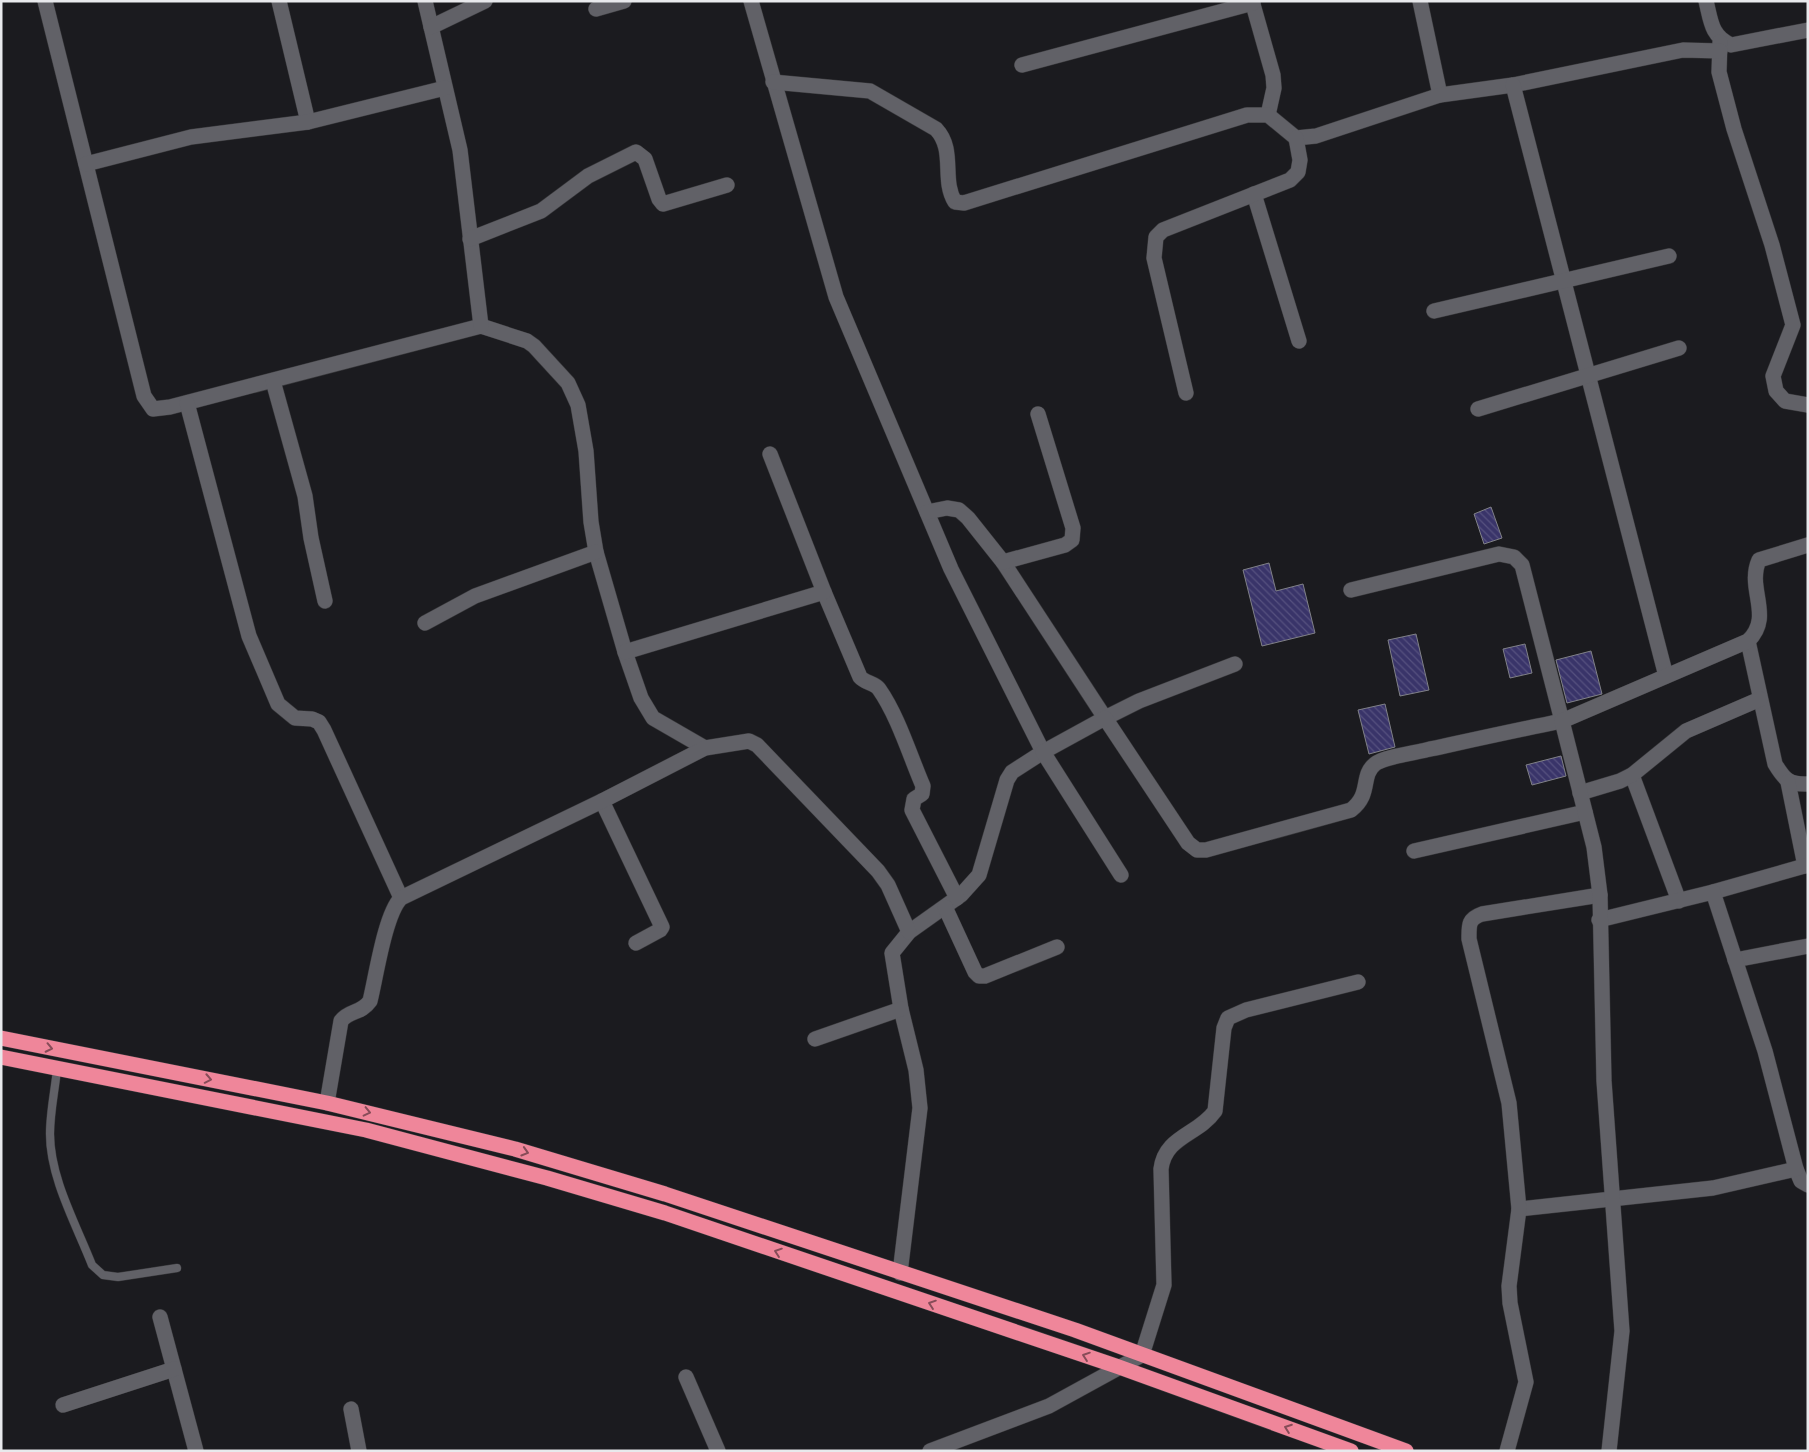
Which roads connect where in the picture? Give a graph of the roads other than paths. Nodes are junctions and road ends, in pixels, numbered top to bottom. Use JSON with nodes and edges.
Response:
{"nodes":[{"id":1,"x":45,"y":1,"type":"edge"},
{"id":2,"x":279,"y":1,"type":"edge"},
{"id":3,"x":425,"y":1,"type":"edge"},
{"id":4,"x":485,"y":1,"type":"edge"},
{"id":5,"x":624,"y":1,"type":"edge"},
{"id":6,"x":751,"y":1,"type":"edge"},
{"id":7,"x":1420,"y":1,"type":"edge"},
{"id":8,"x":1706,"y":1,"type":"edge"},
{"id":9,"x":1252,"y":2,"type":"edge"},
{"id":10,"x":596,"y":9,"type":"dead end"},
{"id":11,"x":430,"y":27,"type":"junction"},
{"id":12,"x":1808,"y":30,"type":"edge"},
{"id":13,"x":1720,"y":45,"type":"junction"},
{"id":14,"x":1022,"y":64,"type":"dead end"},
{"id":15,"x":773,"y":82,"type":"junction"},
{"id":16,"x":1513,"y":85,"type":"junction"},
{"id":17,"x":445,"y":88,"type":"junction"},
{"id":18,"x":1440,"y":94,"type":"junction"},
{"id":19,"x":1268,"y":115,"type":"junction"},
{"id":20,"x":308,"y":122,"type":"junction"},
{"id":21,"x":1296,"y":138,"type":"junction"},
{"id":22,"x":86,"y":164,"type":"junction"},
{"id":23,"x":727,"y":185,"type":"dead end"},
{"id":24,"x":1254,"y":194,"type":"junction"},
{"id":25,"x":470,"y":239,"type":"junction"},
{"id":26,"x":1669,"y":256,"type":"dead end"},
{"id":27,"x":1564,"y":279,"type":"junction"},
{"id":28,"x":1434,"y":311,"type":"dead end"},
{"id":29,"x":481,"y":326,"type":"junction"},
{"id":30,"x":1299,"y":341,"type":"dead end"},
{"id":31,"x":1679,"y":348,"type":"dead end"},
{"id":32,"x":1588,"y":376,"type":"junction"},
{"id":33,"x":272,"y":381,"type":"junction"},
{"id":34,"x":1186,"y":394,"type":"dead end"},
{"id":35,"x":187,"y":403,"type":"junction"},
{"id":36,"x":1808,"y":405,"type":"edge"},
{"id":37,"x":1478,"y":409,"type":"dead end"},
{"id":38,"x":1038,"y":414,"type":"dead end"},
{"id":39,"x":770,"y":454,"type":"dead end"},
{"id":40,"x":927,"y":512,"type":"junction"},
{"id":41,"x":1808,"y":545,"type":"edge"},
{"id":42,"x":596,"y":552,"type":"junction"},
{"id":43,"x":1003,"y":562,"type":"junction"},
{"id":44,"x":1351,"y":590,"type":"dead end"},
{"id":45,"x":824,"y":592,"type":"junction"},
{"id":46,"x":325,"y":601,"type":"dead end"},
{"id":47,"x":425,"y":623,"type":"dead end"},
{"id":48,"x":1748,"y":641,"type":"junction"},
{"id":49,"x":625,"y":652,"type":"junction"},
{"id":50,"x":1235,"y":664,"type":"dead end"},
{"id":51,"x":1666,"y":676,"type":"junction"},
{"id":52,"x":1760,"y":699,"type":"junction"},
{"id":53,"x":1105,"y":718,"type":"junction"},
{"id":54,"x":1562,"y":721,"type":"junction"},
{"id":55,"x":705,"y":748,"type":"junction"},
{"id":56,"x":1044,"y":752,"type":"junction"},
{"id":57,"x":1632,"y":775,"type":"junction"},
{"id":58,"x":1788,"y":782,"type":"junction"},
{"id":59,"x":1808,"y":784,"type":"edge"},
{"id":60,"x":1580,"y":793,"type":"junction"},
{"id":61,"x":602,"y":801,"type":"junction"},
{"id":62,"x":1585,"y":812,"type":"junction"},
{"id":63,"x":1414,"y":851,"type":"dead end"},
{"id":64,"x":1806,"y":865,"type":"edge"},
{"id":65,"x":1121,"y":874,"type":"dead end"},
{"id":66,"x":1712,"y":892,"type":"junction"},
{"id":67,"x":1600,"y":895,"type":"junction"},
{"id":68,"x":402,"y":898,"type":"junction"},
{"id":69,"x":1679,"y":901,"type":"junction"},
{"id":70,"x":951,"y":902,"type":"junction"},
{"id":71,"x":1599,"y":920,"type":"junction"},
{"id":72,"x":909,"y":932,"type":"junction"},
{"id":73,"x":636,"y":943,"type":"dead end"},
{"id":74,"x":1808,"y":946,"type":"edge"},
{"id":75,"x":1057,"y":947,"type":"dead end"},
{"id":76,"x":1735,"y":960,"type":"junction"},
{"id":77,"x":1358,"y":982,"type":"dead end"},
{"id":78,"x":901,"y":1009,"type":"junction"},
{"id":79,"x":1,"y":1038,"type":"edge"},
{"id":80,"x":815,"y":1038,"type":"dead end"},
{"id":81,"x":1,"y":1057,"type":"edge"},
{"id":82,"x":57,"y":1069,"type":"junction"},
{"id":83,"x":327,"y":1103,"type":"junction"},
{"id":84,"x":1796,"y":1169,"type":"junction"},
{"id":85,"x":1808,"y":1185,"type":"edge"},
{"id":86,"x":1612,"y":1197,"type":"junction"},
{"id":87,"x":1519,"y":1209,"type":"junction"},
{"id":88,"x":177,"y":1268,"type":"dead end"},
{"id":89,"x":900,"y":1273,"type":"junction"},
{"id":90,"x":160,"y":1317,"type":"dead end"},
{"id":91,"x":1142,"y":1355,"type":"junction"},
{"id":92,"x":1119,"y":1367,"type":"junction"},
{"id":93,"x":174,"y":1369,"type":"junction"},
{"id":94,"x":686,"y":1377,"type":"dead end"},
{"id":95,"x":63,"y":1405,"type":"dead end"},
{"id":96,"x":351,"y":1409,"type":"dead end"},
{"id":97,"x":1331,"y":1424,"type":"junction"},
{"id":98,"x":1323,"y":1441,"type":"junction"},
{"id":99,"x":196,"y":1451,"type":"edge"},
{"id":100,"x":359,"y":1451,"type":"edge"},
{"id":101,"x":718,"y":1451,"type":"edge"},
{"id":102,"x":930,"y":1451,"type":"edge"},
{"id":103,"x":1350,"y":1451,"type":"edge"},
{"id":104,"x":1406,"y":1451,"type":"edge"},
{"id":105,"x":1507,"y":1451,"type":"edge"},
{"id":106,"x":1609,"y":1451,"type":"edge"}],
"edges":[{"from":1,"to":22,"type":"street"},
{"from":2,"to":20,"type":"street"},
{"from":3,"to":11,"type":"street"},
{"from":4,"to":11,"type":"street"},
{"from":5,"to":10,"type":"street"},
{"from":6,"to":15,"type":"street"},
{"from":7,"to":18,"type":"street"},
{"from":8,"to":13,"type":"street"},
{"from":9,"to":14,"type":"street"},
{"from":9,"to":19,"type":"street"},
{"from":11,"to":17,"type":"street"},
{"from":12,"to":13,"type":"street"},
{"from":13,"to":16,"type":"street"},
{"from":13,"to":36,"type":"street"},
{"from":15,"to":19,"type":"street"},
{"from":15,"to":40,"type":"street"},
{"from":16,"to":18,"type":"street"},
{"from":16,"to":27,"type":"street"},
{"from":17,"to":20,"type":"street"},
{"from":17,"to":25,"type":"street"},
{"from":18,"to":21,"type":"street"},
{"from":19,"to":21,"type":"street"},
{"from":20,"to":22,"type":"street"},
{"from":21,"to":24,"type":"street"},
{"from":22,"to":35,"type":"street"},
{"from":23,"to":25,"type":"street"},
{"from":24,"to":30,"type":"street"},
{"from":24,"to":34,"type":"street"},
{"from":25,"to":29,"type":"street"},
{"from":26,"to":27,"type":"street"},
{"from":27,"to":28,"type":"street"},
{"from":27,"to":32,"type":"street"},
{"from":29,"to":33,"type":"street"},
{"from":29,"to":42,"type":"street"},
{"from":31,"to":32,"type":"street"},
{"from":32,"to":37,"type":"street"},
{"from":32,"to":51,"type":"street"},
{"from":33,"to":35,"type":"street"},
{"from":33,"to":46,"type":"street"},
{"from":35,"to":68,"type":"street"},
{"from":38,"to":43,"type":"street"},
{"from":39,"to":45,"type":"street"},
{"from":40,"to":43,"type":"street"},
{"from":40,"to":56,"type":"street"},
{"from":41,"to":48,"type":"street"},
{"from":42,"to":47,"type":"street"},
{"from":42,"to":49,"type":"street"},
{"from":43,"to":53,"type":"street"},
{"from":44,"to":54,"type":"street"},
{"from":45,"to":49,"type":"street"},
{"from":45,"to":70,"type":"street"},
{"from":48,"to":51,"type":"street"},
{"from":48,"to":52,"type":"street"},
{"from":49,"to":55,"type":"street"},
{"from":50,"to":53,"type":"street"},
{"from":51,"to":54,"type":"street"},
{"from":52,"to":57,"type":"street"},
{"from":52,"to":58,"type":"street"},
{"from":53,"to":54,"type":"street"},
{"from":53,"to":56,"type":"street"},
{"from":54,"to":60,"type":"street"},
{"from":55,"to":61,"type":"street"},
{"from":55,"to":72,"type":"street"},
{"from":56,"to":65,"type":"street"},
{"from":56,"to":70,"type":"street"},
{"from":57,"to":60,"type":"street"},
{"from":57,"to":69,"type":"street"},
{"from":58,"to":59,"type":"street"},
{"from":58,"to":64,"type":"street"},
{"from":60,"to":62,"type":"street"},
{"from":61,"to":68,"type":"street"},
{"from":61,"to":73,"type":"street"},
{"from":62,"to":63,"type":"street"},
{"from":62,"to":67,"type":"street"},
{"from":64,"to":66,"type":"street"},
{"from":66,"to":69,"type":"street"},
{"from":66,"to":76,"type":"street"},
{"from":67,"to":71,"type":"street"},
{"from":67,"to":87,"type":"street"},
{"from":68,"to":83,"type":"street"},
{"from":69,"to":71,"type":"street"},
{"from":70,"to":72,"type":"street"},
{"from":70,"to":75,"type":"street"},
{"from":71,"to":86,"type":"street"},
{"from":72,"to":78,"type":"street"},
{"from":74,"to":76,"type":"street"},
{"from":76,"to":84,"type":"street"},
{"from":77,"to":91,"type":"street"},
{"from":78,"to":80,"type":"street"},
{"from":78,"to":89,"type":"street"},
{"from":79,"to":83,"type":"highway","one_way":true},
{"from":81,"to":82,"type":"highway"},
{"from":82,"to":88,"type":"lane"},
{"from":92,"to":82,"type":"highway","one_way":true},
{"from":83,"to":89,"type":"highway","one_way":true},
{"from":84,"to":85,"type":"street"},
{"from":84,"to":86,"type":"street"},
{"from":86,"to":87,"type":"street"},
{"from":86,"to":106,"type":"street"},
{"from":87,"to":105,"type":"street"},
{"from":89,"to":91,"type":"highway"},
{"from":90,"to":93,"type":"street"},
{"from":91,"to":92,"type":"street"},
{"from":91,"to":97,"type":"highway"},
{"from":98,"to":92,"type":"highway","one_way":true},
{"from":92,"to":102,"type":"street"},
{"from":93,"to":95,"type":"street"},
{"from":93,"to":99,"type":"street"},
{"from":94,"to":101,"type":"street"},
{"from":96,"to":100,"type":"street"},
{"from":97,"to":98,"type":"highway"},
{"from":97,"to":104,"type":"highway"},
{"from":98,"to":103,"type":"highway"}]}
